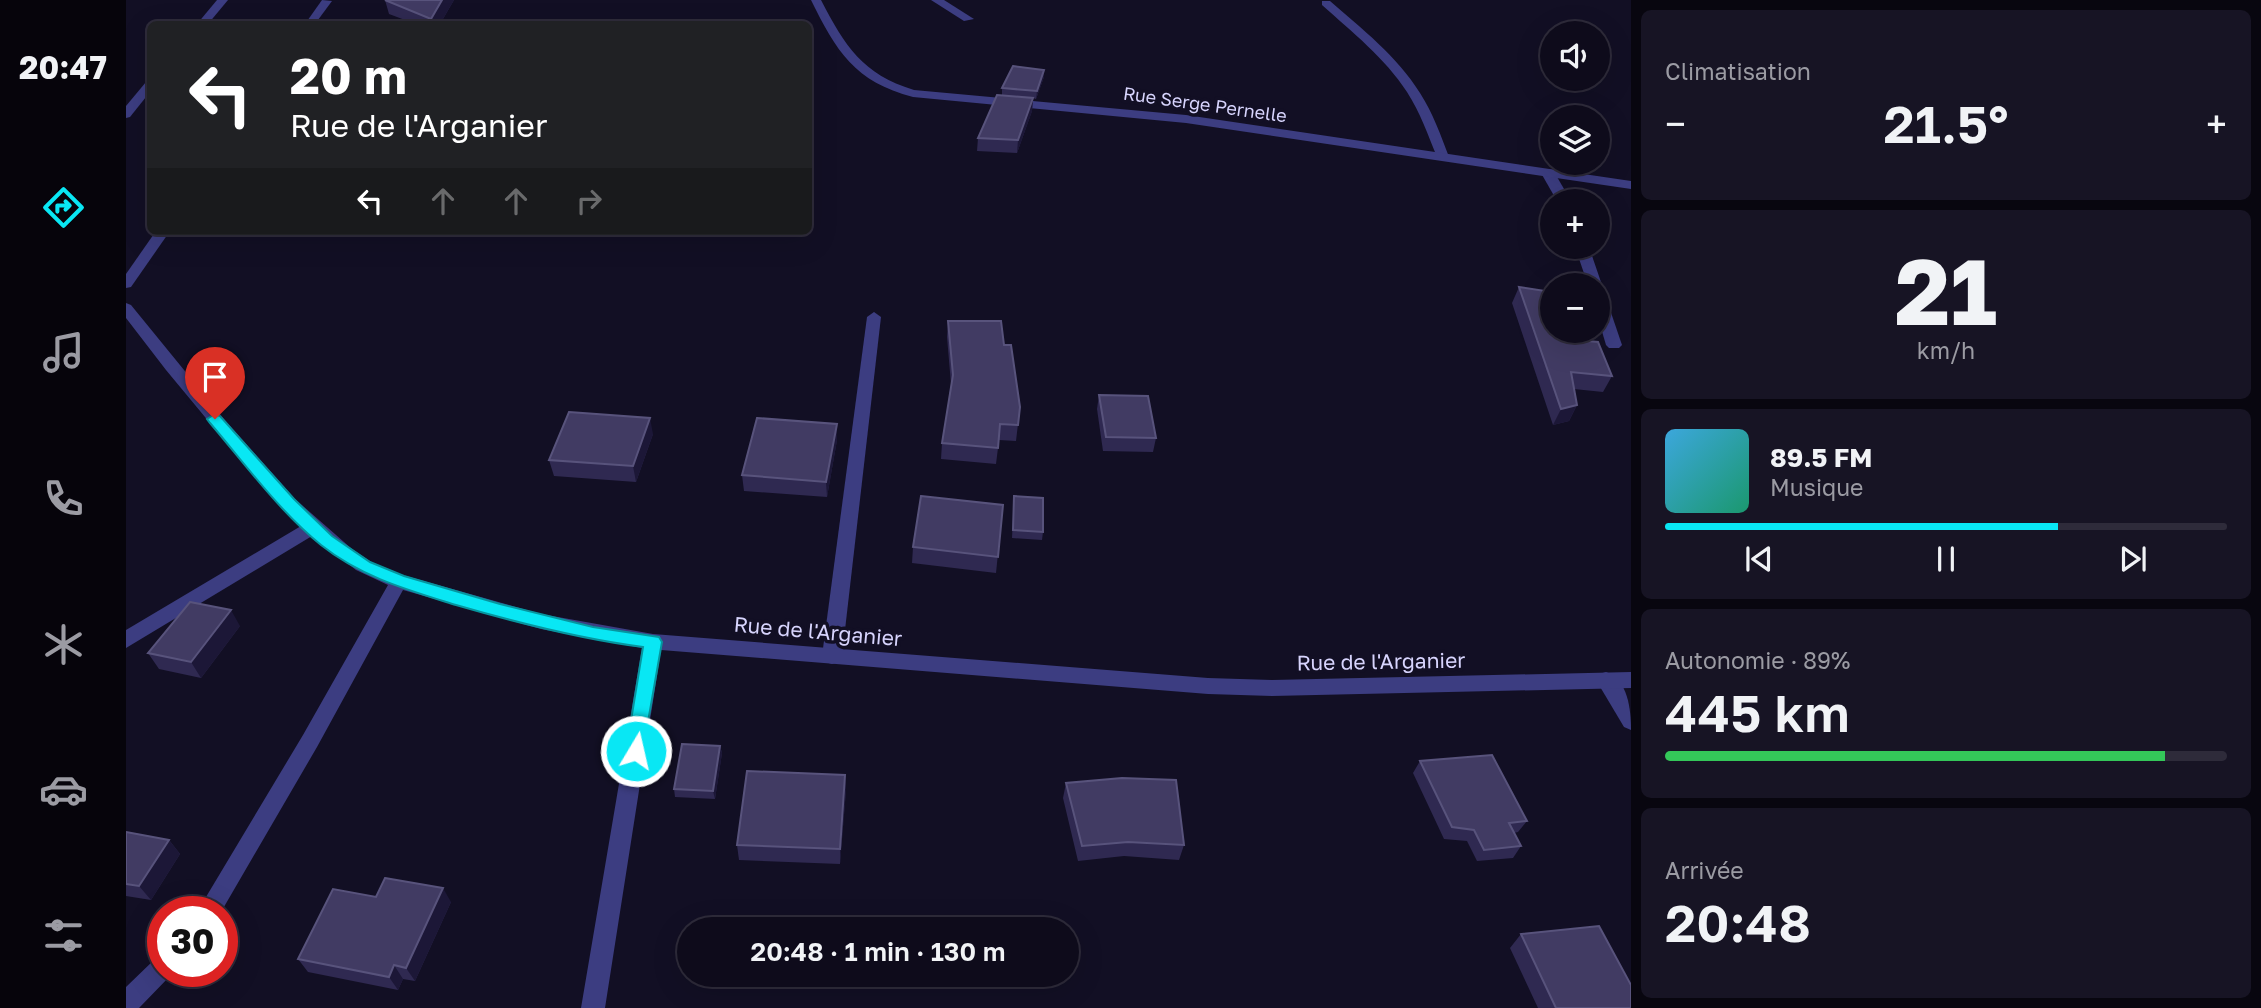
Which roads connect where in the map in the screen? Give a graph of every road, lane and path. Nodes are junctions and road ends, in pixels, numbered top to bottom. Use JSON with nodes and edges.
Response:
{"nodes":[{"id":1,"x":223,"y":0,"type":"edge"},
{"id":2,"x":816,"y":0,"type":"edge"},
{"id":3,"x":936,"y":0,"type":"edge"},
{"id":4,"x":327,"y":1,"type":"edge"},
{"id":5,"x":1326,"y":3,"type":"dead end"},
{"id":6,"x":968,"y":19,"type":"dead end"},
{"id":7,"x":205,"y":21,"type":"edge"},
{"id":8,"x":312,"y":21,"type":"edge"},
{"id":9,"x":147,"y":89,"type":"edge"},
{"id":10,"x":126,"y":114,"type":"edge"},
{"id":11,"x":1443,"y":157,"type":"junction"},
{"id":12,"x":1540,"y":172,"type":"edge"},
{"id":13,"x":1561,"y":175,"type":"edge"},
{"id":14,"x":1631,"y":186,"type":"edge"},
{"id":15,"x":160,"y":235,"type":"edge"},
{"id":16,"x":126,"y":284,"type":"edge"},
{"id":17,"x":126,"y":308,"type":"edge"},
{"id":18,"x":874,"y":317,"type":"dead end"},
{"id":19,"x":1610,"y":332,"type":"edge"},
{"id":20,"x":1614,"y":345,"type":"dead end"},
{"id":21,"x":313,"y":527,"type":"junction"},
{"id":22,"x":399,"y":581,"type":"junction"},
{"id":23,"x":126,"y":640,"type":"edge"},
{"id":24,"x":653,"y":642,"type":"junction"},
{"id":25,"x":832,"y":656,"type":"junction"},
{"id":26,"x":1606,"y":680,"type":"junction"},
{"id":27,"x":1631,"y":680,"type":"edge"},
{"id":28,"x":1631,"y":721,"type":"edge"},
{"id":29,"x":218,"y":896,"type":"edge"},
{"id":30,"x":147,"y":983,"type":"edge"},
{"id":31,"x":126,"y":1004,"type":"edge"},
{"id":32,"x":593,"y":1008,"type":"edge"}],
"edges":[{"from":1,"to":7,"type":"street"},
{"from":2,"to":11,"type":"street","name":"Rue Serge Pernelle"},
{"from":3,"to":6,"type":"street"},
{"from":4,"to":8,"type":"street"},
{"from":5,"to":11,"type":"street"},
{"from":9,"to":10,"type":"street"},
{"from":11,"to":12,"type":"street","name":"Rue Serge Pernelle"},
{"from":13,"to":14,"type":"street","name":"Rue Serge Pernelle"},
{"from":15,"to":16,"type":"street"},
{"from":17,"to":21,"type":"street","name":"Rue de l'Arganier"},
{"from":18,"to":25,"type":"street"},
{"from":19,"to":20,"type":"street"},
{"from":21,"to":22,"type":"street","name":"Rue de l'Arganier"},
{"from":21,"to":23,"type":"street"},
{"from":22,"to":24,"type":"street","name":"Rue de l'Arganier"},
{"from":22,"to":29,"type":"street"},
{"from":24,"to":25,"type":"street","name":"Rue de l'Arganier"},
{"from":24,"to":32,"type":"street"},
{"from":25,"to":26,"type":"street","name":"Rue de l'Arganier"},
{"from":26,"to":27,"type":"street","name":"Rue de l'Arganier"},
{"from":26,"to":28,"type":"street"},
{"from":30,"to":31,"type":"street"}]}
